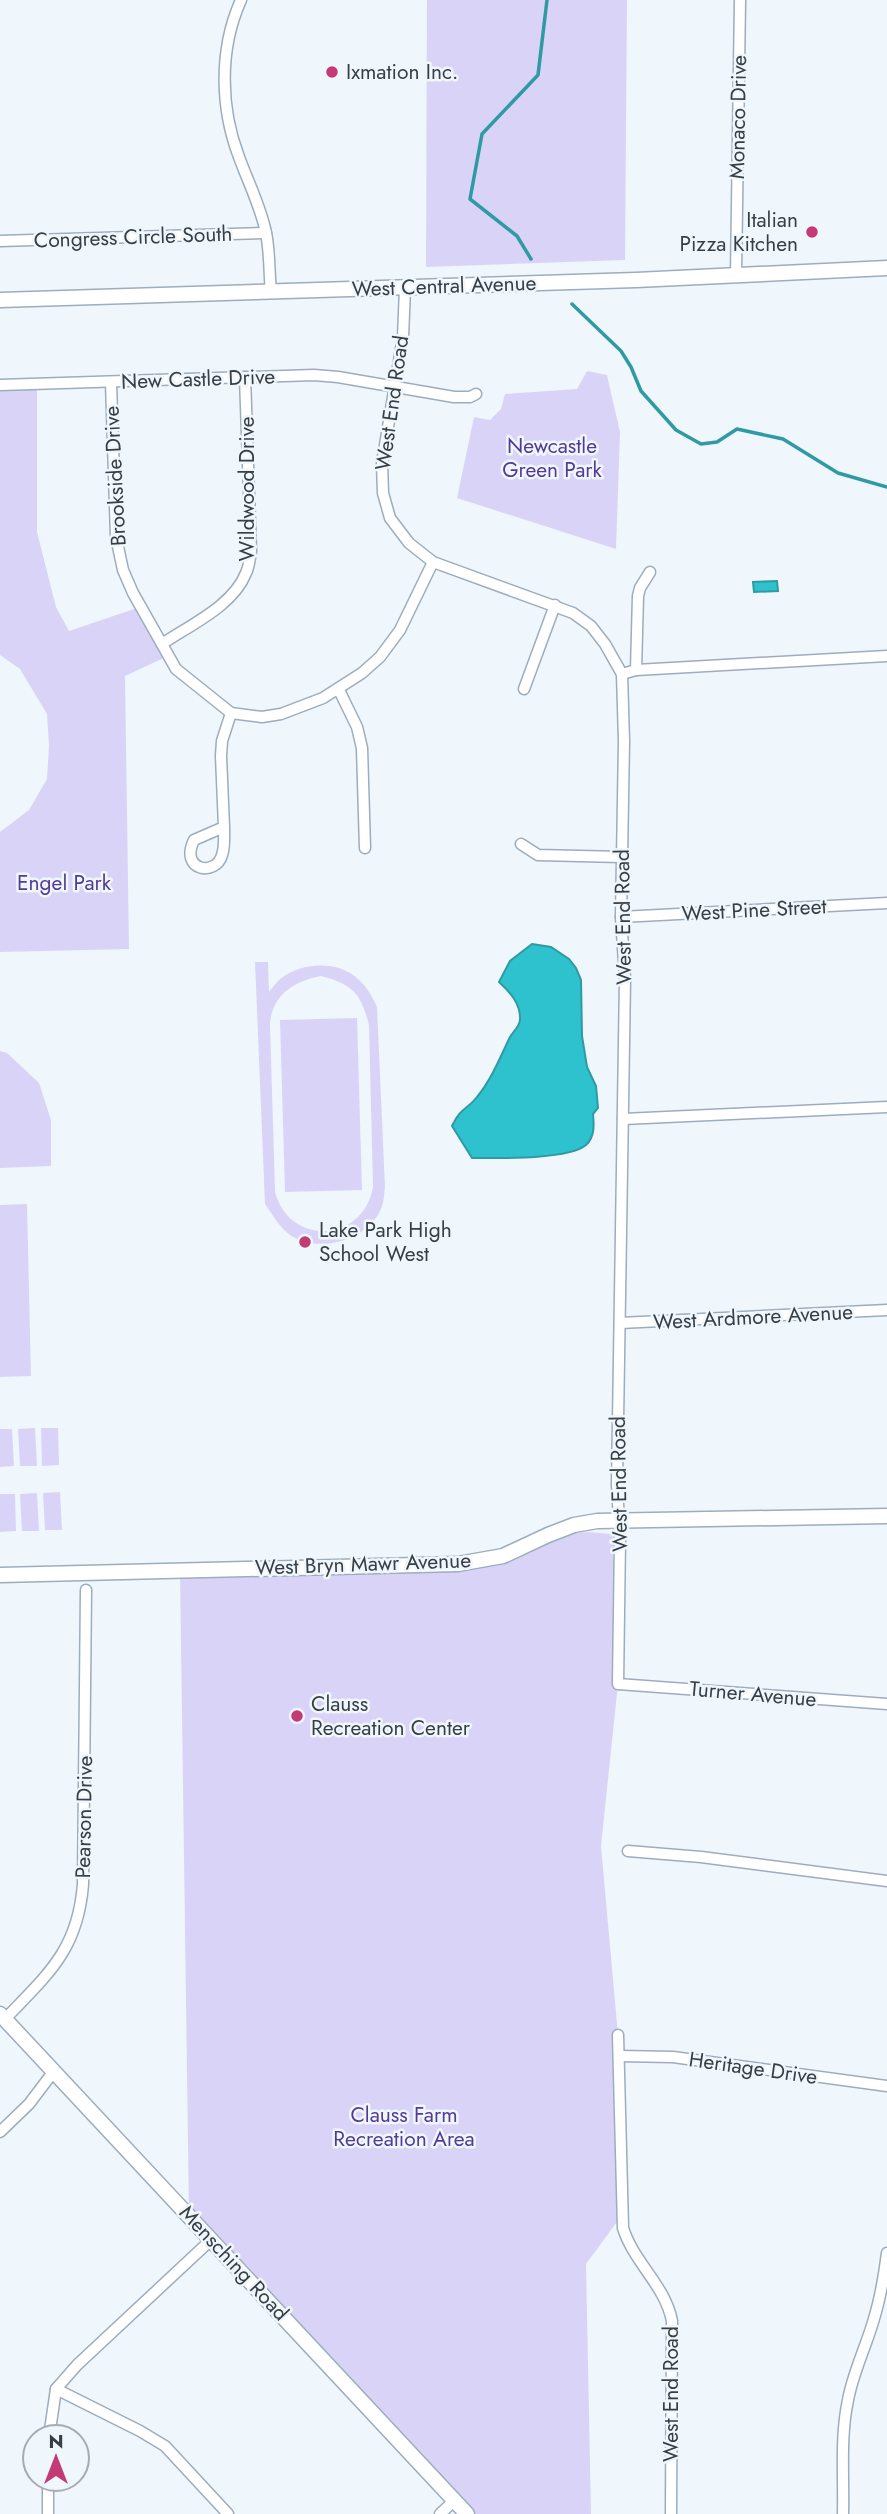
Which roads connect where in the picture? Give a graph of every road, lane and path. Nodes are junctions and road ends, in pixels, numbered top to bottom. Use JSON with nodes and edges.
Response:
{"nodes":[{"id":1,"x":241,"y":0,"type":"edge"},
{"id":2,"x":740,"y":0,"type":"edge"},
{"id":3,"x":266,"y":233,"type":"junction"},
{"id":4,"x":0,"y":241,"type":"edge"},
{"id":5,"x":887,"y":268,"type":"edge"},
{"id":6,"x":736,"y":275,"type":"junction"},
{"id":7,"x":405,"y":288,"type":"junction"},
{"id":8,"x":271,"y":292,"type":"junction"},
{"id":9,"x":0,"y":300,"type":"edge"},
{"id":10,"x":246,"y":377,"type":"junction"},
{"id":11,"x":110,"y":382,"type":"junction"},
{"id":12,"x":0,"y":385,"type":"edge"},
{"id":13,"x":396,"y":387,"type":"junction"},
{"id":14,"x":476,"y":394,"type":"dead end"},
{"id":15,"x":433,"y":562,"type":"junction"},
{"id":16,"x":650,"y":572,"type":"dead end"},
{"id":17,"x":555,"y":605,"type":"junction"},
{"id":18,"x":162,"y":644,"type":"junction"},
{"id":19,"x":887,"y":656,"type":"edge"},
{"id":20,"x":636,"y":670,"type":"junction"},
{"id":21,"x":621,"y":674,"type":"junction"},
{"id":22,"x":524,"y":689,"type":"dead end"},
{"id":23,"x":339,"y":690,"type":"junction"},
{"id":24,"x":231,"y":713,"type":"junction"},
{"id":25,"x":224,"y":827,"type":"dead end"},
{"id":26,"x":521,"y":844,"type":"dead end"},
{"id":27,"x":365,"y":848,"type":"dead end"},
{"id":28,"x":621,"y":857,"type":"junction"},
{"id":29,"x":887,"y":903,"type":"edge"},
{"id":30,"x":621,"y":917,"type":"junction"},
{"id":31,"x":887,"y":1107,"type":"edge"},
{"id":32,"x":623,"y":1119,"type":"junction"},
{"id":33,"x":887,"y":1310,"type":"edge"},
{"id":34,"x":620,"y":1323,"type":"junction"},
{"id":35,"x":887,"y":1516,"type":"edge"},
{"id":36,"x":620,"y":1519,"type":"junction"},
{"id":37,"x":0,"y":1575,"type":"edge"},
{"id":38,"x":86,"y":1590,"type":"dead end"},
{"id":39,"x":618,"y":1684,"type":"joint"},
{"id":40,"x":887,"y":1704,"type":"edge"},
{"id":41,"x":628,"y":1852,"type":"dead end"},
{"id":42,"x":887,"y":1881,"type":"edge"},
{"id":43,"x":3,"y":2016,"type":"edge"},
{"id":44,"x":618,"y":2035,"type":"dead end"},
{"id":45,"x":619,"y":2056,"type":"junction"},
{"id":46,"x":54,"y":2071,"type":"junction"},
{"id":47,"x":887,"y":2085,"type":"edge"},
{"id":48,"x":0,"y":2132,"type":"edge"},
{"id":49,"x":212,"y":2239,"type":"junction"},
{"id":50,"x":887,"y":2253,"type":"edge"},
{"id":51,"x":56,"y":2389,"type":"junction"},
{"id":52,"x":51,"y":2423,"type":"edge"},
{"id":53,"x":48,"y":2493,"type":"edge"},
{"id":54,"x":455,"y":2500,"type":"junction"},
{"id":55,"x":48,"y":2514,"type":"edge"},
{"id":56,"x":228,"y":2514,"type":"edge"},
{"id":57,"x":440,"y":2514,"type":"edge"},
{"id":58,"x":467,"y":2514,"type":"edge"},
{"id":59,"x":671,"y":2514,"type":"edge"},
{"id":60,"x":843,"y":2514,"type":"edge"}],
"edges":[{"from":1,"to":3,"type":"street"},
{"from":2,"to":6,"type":"street","name":"Monaco Drive"},
{"from":3,"to":4,"type":"street","name":"Congress Circle South"},
{"from":3,"to":8,"type":"street"},
{"from":5,"to":6,"type":"street","name":"West Central Avenue"},
{"from":6,"to":7,"type":"street","name":"West Central Avenue"},
{"from":7,"to":8,"type":"street","name":"West Central Avenue"},
{"from":7,"to":13,"type":"street","name":"West End Road"},
{"from":8,"to":9,"type":"street","name":"West Central Avenue"},
{"from":10,"to":11,"type":"street","name":"New Castle Drive"},
{"from":10,"to":13,"type":"street","name":"New Castle Drive"},
{"from":10,"to":18,"type":"street","name":"Wildwood Drive"},
{"from":11,"to":12,"type":"street","name":"New Castle Drive"},
{"from":11,"to":18,"type":"street","name":"Brookside Drive"},
{"from":13,"to":14,"type":"street","name":"New Castle Drive"},
{"from":13,"to":15,"type":"street","name":"West End Road"},
{"from":15,"to":17,"type":"street","name":"West End Road"},
{"from":15,"to":23,"type":"street"},
{"from":16,"to":20,"type":"street"},
{"from":17,"to":21,"type":"street","name":"West End Road"},
{"from":17,"to":22,"type":"street"},
{"from":18,"to":24,"type":"street","name":"Brookside Drive"},
{"from":19,"to":20,"type":"street"},
{"from":20,"to":21,"type":"street"},
{"from":21,"to":28,"type":"street","name":"West End Road"},
{"from":23,"to":24,"type":"street"},
{"from":23,"to":27,"type":"street"},
{"from":24,"to":25,"type":"street"},
{"from":26,"to":28,"type":"street"},
{"from":28,"to":30,"type":"street","name":"West End Road"},
{"from":29,"to":30,"type":"street","name":"West Pine Street"},
{"from":30,"to":32,"type":"street","name":"West End Road"},
{"from":31,"to":32,"type":"street"},
{"from":32,"to":34,"type":"street","name":"West End Road"},
{"from":33,"to":34,"type":"street","name":"West Ardmore Avenue"},
{"from":34,"to":36,"type":"street","name":"West End Road"},
{"from":35,"to":36,"type":"street","name":"West Bryn Mawr Avenue"},
{"from":36,"to":37,"type":"street","name":"West Bryn Mawr Avenue"},
{"from":36,"to":39,"type":"street","name":"West End Road"},
{"from":38,"to":43,"type":"street","name":"Pearson Drive"},
{"from":39,"to":40,"type":"street","name":"Turner Avenue"},
{"from":41,"to":42,"type":"street"},
{"from":43,"to":46,"type":"street","name":"Mensching Road"},
{"from":44,"to":45,"type":"street","name":"West End Road"},
{"from":45,"to":47,"type":"street","name":"Heritage Drive"},
{"from":45,"to":59,"type":"street","name":"West End Road"},
{"from":46,"to":48,"type":"street"},
{"from":46,"to":49,"type":"street","name":"Mensching Road"},
{"from":49,"to":51,"type":"street"},
{"from":49,"to":54,"type":"street","name":"Mensching Road"},
{"from":50,"to":60,"type":"street"},
{"from":51,"to":52,"type":"street"},
{"from":51,"to":56,"type":"street"},
{"from":53,"to":55,"type":"street"},
{"from":54,"to":57,"type":"street"},
{"from":54,"to":58,"type":"street","name":"Mensching Road"}]}
